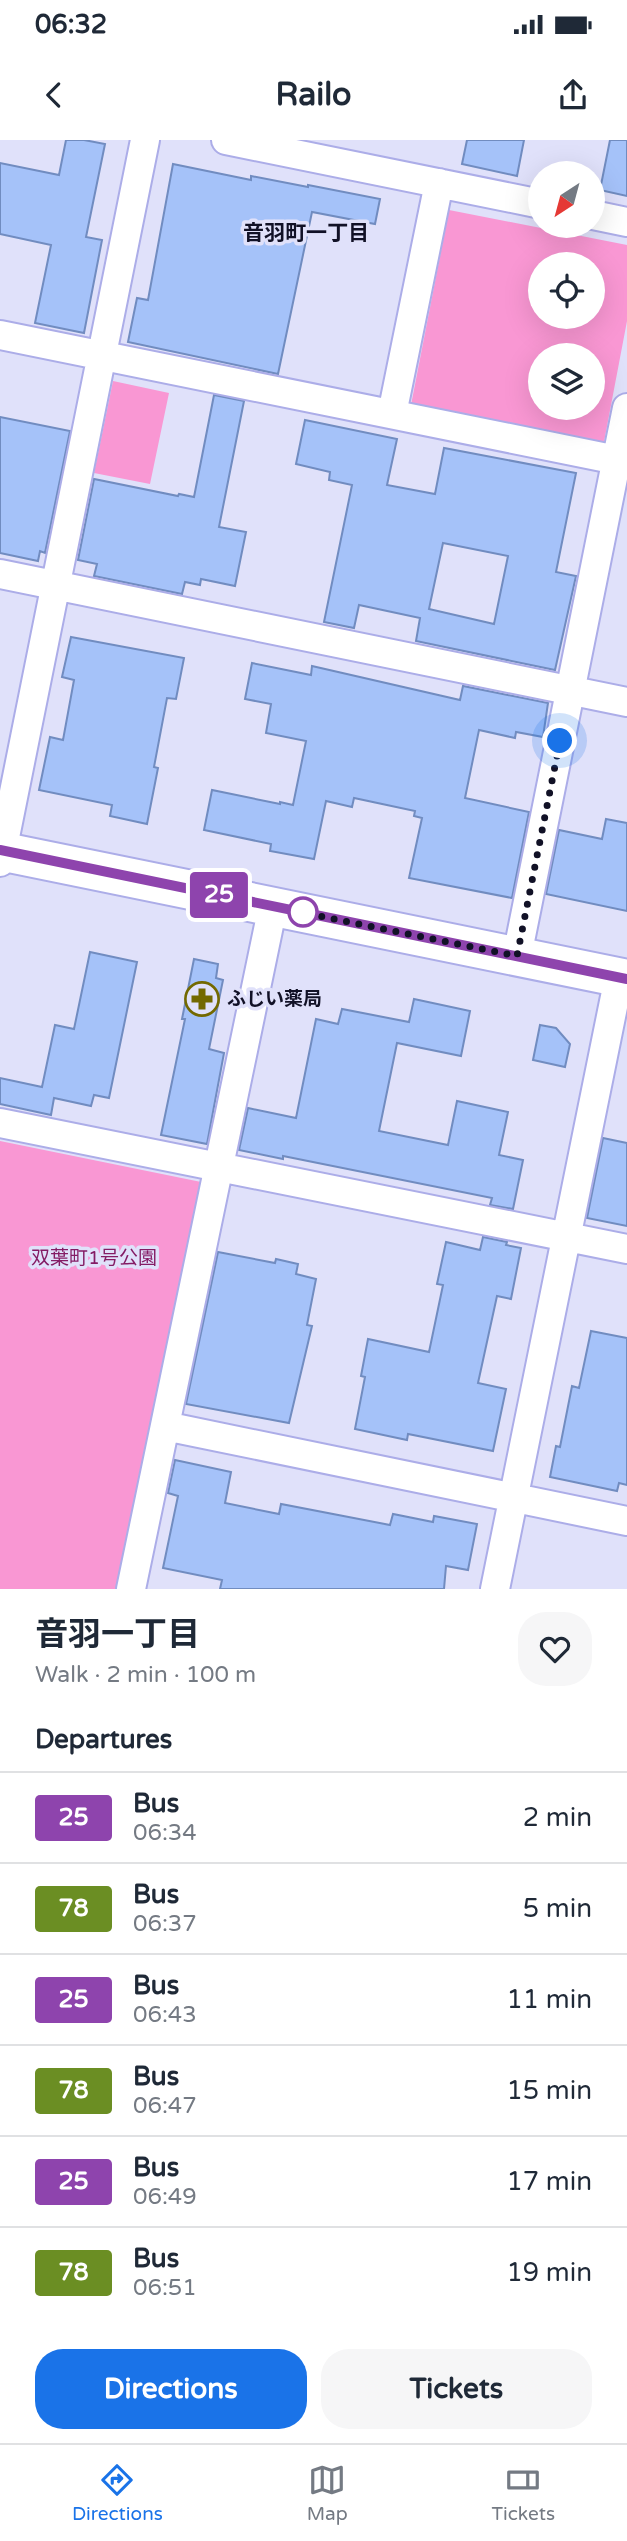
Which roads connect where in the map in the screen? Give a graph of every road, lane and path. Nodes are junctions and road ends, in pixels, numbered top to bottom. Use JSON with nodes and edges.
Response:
{"nodes":[{"id":1,"x":145,"y":140,"type":"edge"},
{"id":2,"x":226,"y":140,"type":"edge"},
{"id":3,"x":439,"y":183,"type":"junction"},
{"id":4,"x":528,"y":201,"type":"edge"},
{"id":5,"x":606,"y":218,"type":"edge"},
{"id":6,"x":627,"y":222,"type":"edge"},
{"id":7,"x":0,"y":335,"type":"edge"},
{"id":8,"x":102,"y":355,"type":"junction"},
{"id":9,"x":627,"y":408,"type":"edge"},
{"id":10,"x":392,"y":414,"type":"junction"},
{"id":11,"x":622,"y":461,"type":"edge"},
{"id":12,"x":0,"y":574,"type":"edge"},
{"id":13,"x":55,"y":585,"type":"junction"},
{"id":14,"x":570,"y":690,"type":"junction"},
{"id":15,"x":627,"y":702,"type":"edge"},
{"id":16,"x":1,"y":855,"type":"edge"},
{"id":17,"x":273,"y":906,"type":"junction"},
{"id":18,"x":517,"y":956,"type":"junction"},
{"id":19,"x":623,"y":978,"type":"edge"},
{"id":20,"x":0,"y":1123,"type":"edge"},
{"id":21,"x":218,"y":1167,"type":"junction"},
{"id":22,"x":566,"y":1237,"type":"junction"},
{"id":23,"x":627,"y":1249,"type":"edge"},
{"id":24,"x":165,"y":1426,"type":"junction"},
{"id":25,"x":514,"y":1497,"type":"junction"},
{"id":26,"x":627,"y":1521,"type":"edge"},
{"id":27,"x":131,"y":1589,"type":"edge"},
{"id":28,"x":495,"y":1589,"type":"edge"}],
"edges":[{"from":1,"to":8,"type":"street"},
{"from":2,"to":3,"type":"street"},
{"from":3,"to":4,"type":"street"},
{"from":3,"to":10,"type":"street"},
{"from":5,"to":6,"type":"street"},
{"from":7,"to":8,"type":"street"},
{"from":8,"to":10,"type":"street"},
{"from":8,"to":13,"type":"street"},
{"from":9,"to":11,"type":"street"},
{"from":10,"to":11,"type":"street"},
{"from":11,"to":14,"type":"street"},
{"from":12,"to":13,"type":"street"},
{"from":13,"to":14,"type":"street"},
{"from":13,"to":16,"type":"street"},
{"from":14,"to":15,"type":"street"},
{"from":14,"to":18,"type":"street"},
{"from":16,"to":17,"type":"street"},
{"from":17,"to":18,"type":"street"},
{"from":17,"to":21,"type":"street"},
{"from":18,"to":19,"type":"street"},
{"from":19,"to":22,"type":"street"},
{"from":20,"to":21,"type":"street"},
{"from":21,"to":22,"type":"street"},
{"from":21,"to":24,"type":"street"},
{"from":22,"to":23,"type":"street"},
{"from":22,"to":25,"type":"street"},
{"from":24,"to":25,"type":"street"},
{"from":24,"to":27,"type":"street"},
{"from":25,"to":26,"type":"street"},
{"from":25,"to":28,"type":"street"}]}
